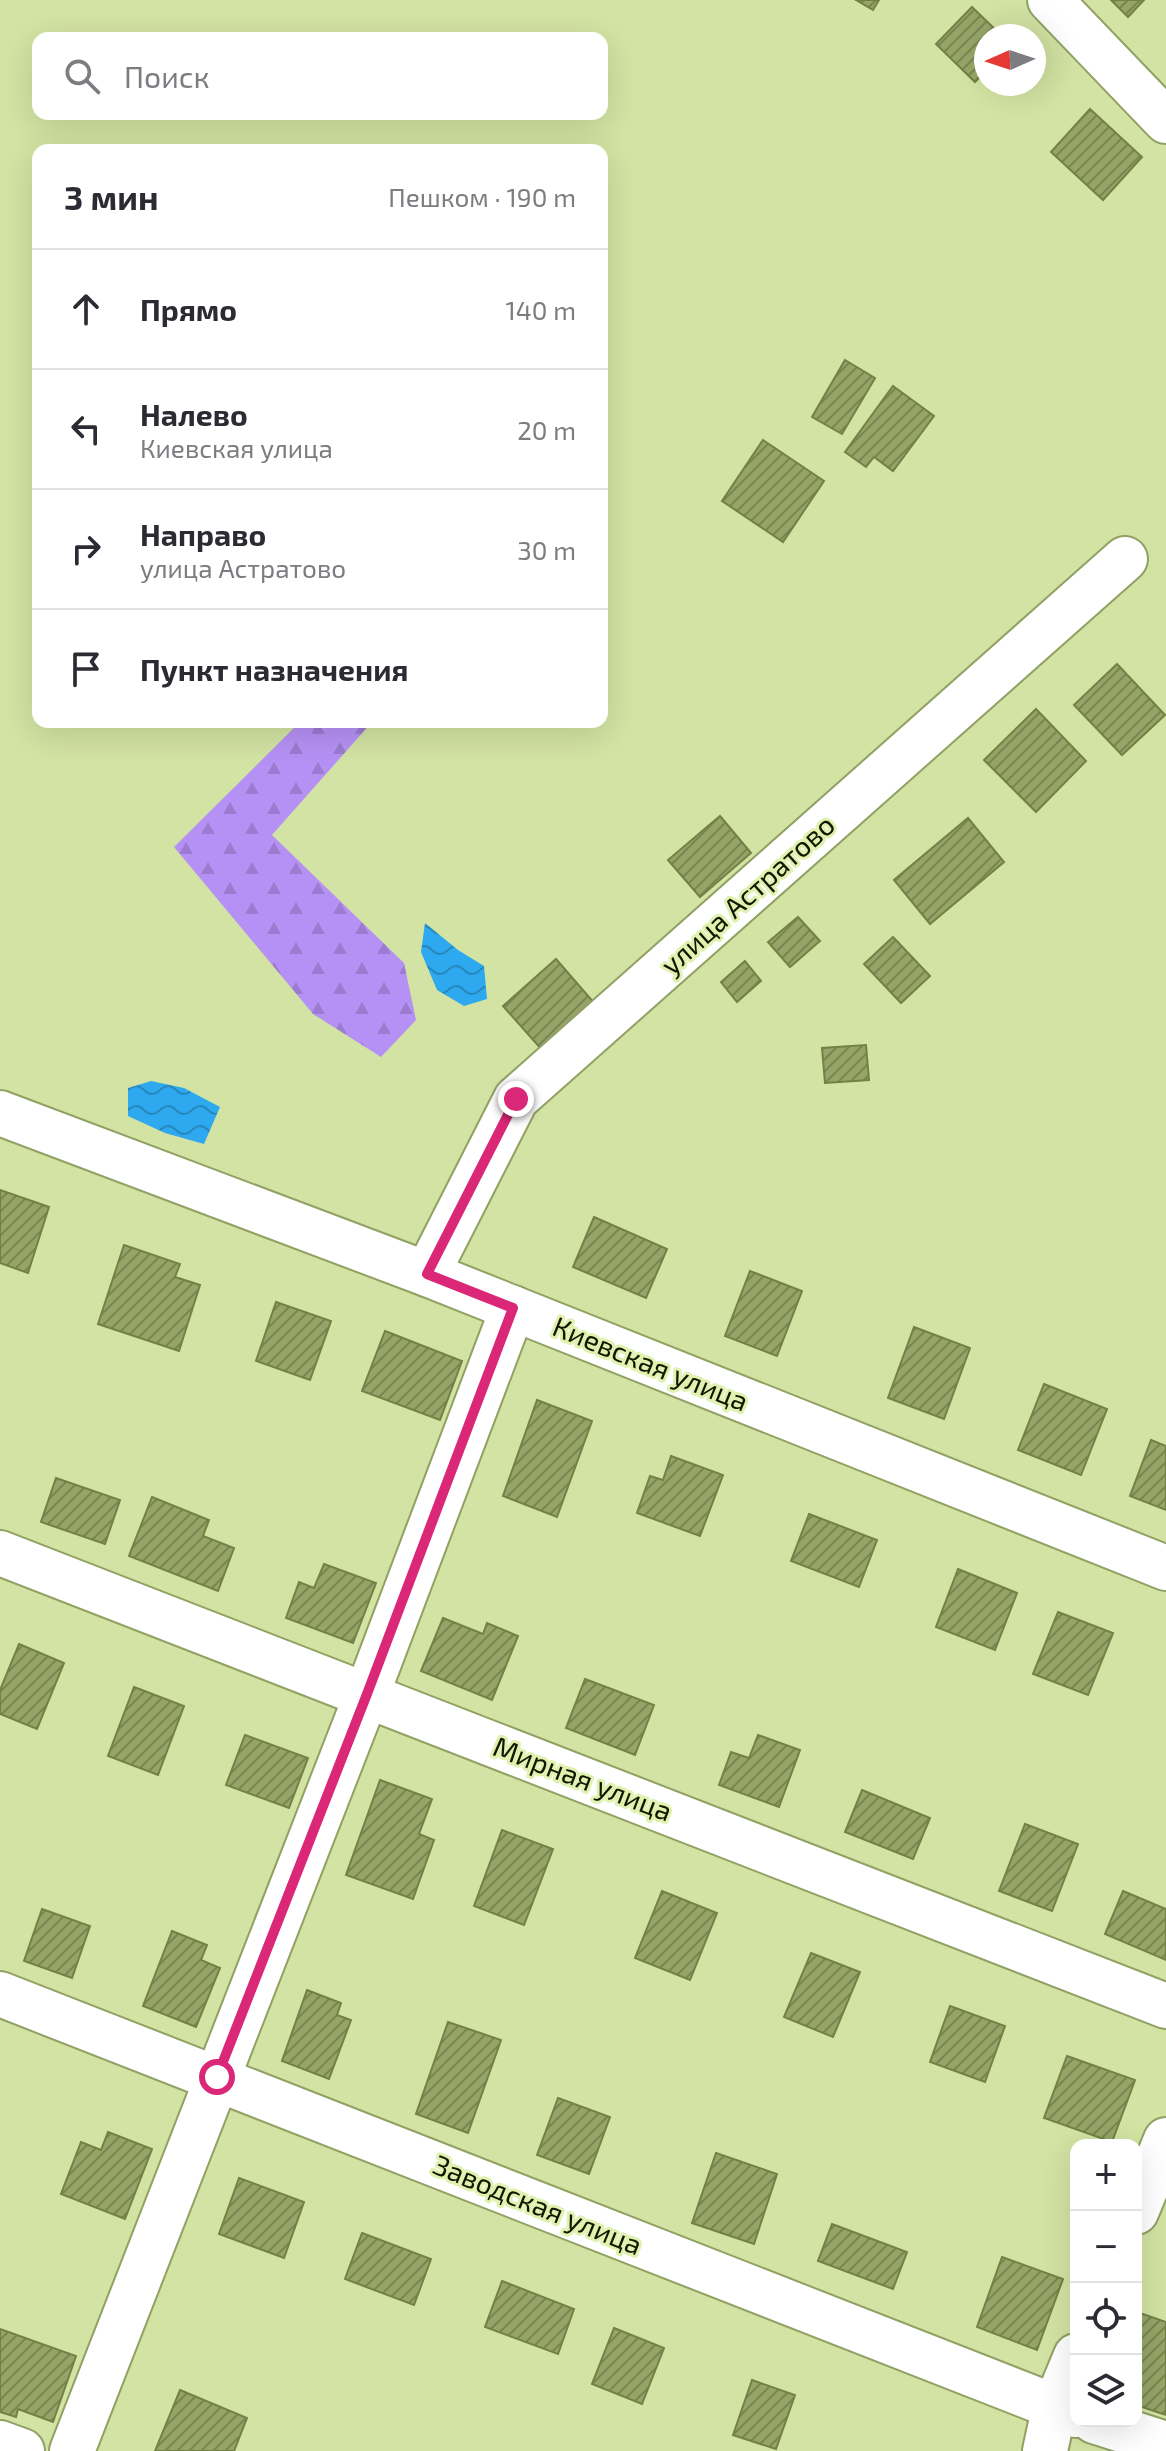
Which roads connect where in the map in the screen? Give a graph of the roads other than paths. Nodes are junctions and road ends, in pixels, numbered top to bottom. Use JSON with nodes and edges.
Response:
{"nodes":[{"id":1,"x":1050,"y":0,"type":"edge"},
{"id":2,"x":1166,"y":121,"type":"edge"},
{"id":3,"x":1125,"y":559,"type":"dead end"},
{"id":4,"x":0,"y":1113,"type":"edge"},
{"id":5,"x":427,"y":1274,"type":"junction"},
{"id":6,"x":513,"y":1308,"type":"junction"},
{"id":7,"x":0,"y":1553,"type":"edge"},
{"id":8,"x":1166,"y":1568,"type":"edge"},
{"id":9,"x":367,"y":1694,"type":"junction"},
{"id":10,"x":0,"y":1994,"type":"edge"},
{"id":11,"x":1166,"y":2006,"type":"edge"},
{"id":12,"x":217,"y":2077,"type":"junction"},
{"id":13,"x":1166,"y":2140,"type":"edge"},
{"id":14,"x":1136,"y":2211,"type":"edge"},
{"id":15,"x":1070,"y":2413,"type":"edge"},
{"id":16,"x":1070,"y":2421,"type":"edge"},
{"id":17,"x":1113,"y":2427,"type":"edge"},
{"id":18,"x":0,"y":2443,"type":"edge"},
{"id":19,"x":1166,"y":2444,"type":"edge"},
{"id":20,"x":22,"y":2451,"type":"edge"},
{"id":21,"x":72,"y":2451,"type":"edge"},
{"id":22,"x":1045,"y":2451,"type":"edge"}],
"edges":[{"from":1,"to":2,"type":"street"},
{"from":3,"to":5,"type":"street","name":"улица Астратово"},
{"from":4,"to":5,"type":"street","name":"Киевская улица"},
{"from":5,"to":6,"type":"street","name":"Киевская улица"},
{"from":6,"to":8,"type":"street","name":"Киевская улица"},
{"from":6,"to":9,"type":"street"},
{"from":7,"to":9,"type":"street","name":"Мирная улица"},
{"from":9,"to":11,"type":"street","name":"Мирная улица"},
{"from":9,"to":12,"type":"street"},
{"from":10,"to":12,"type":"street","name":"Заводская улица"},
{"from":12,"to":15,"type":"street","name":"Заводская улица"},
{"from":12,"to":21,"type":"street"},
{"from":13,"to":14,"type":"street"},
{"from":16,"to":22,"type":"street"},
{"from":17,"to":19,"type":"street","name":"Заводская улица"},
{"from":18,"to":20,"type":"street"}]}
